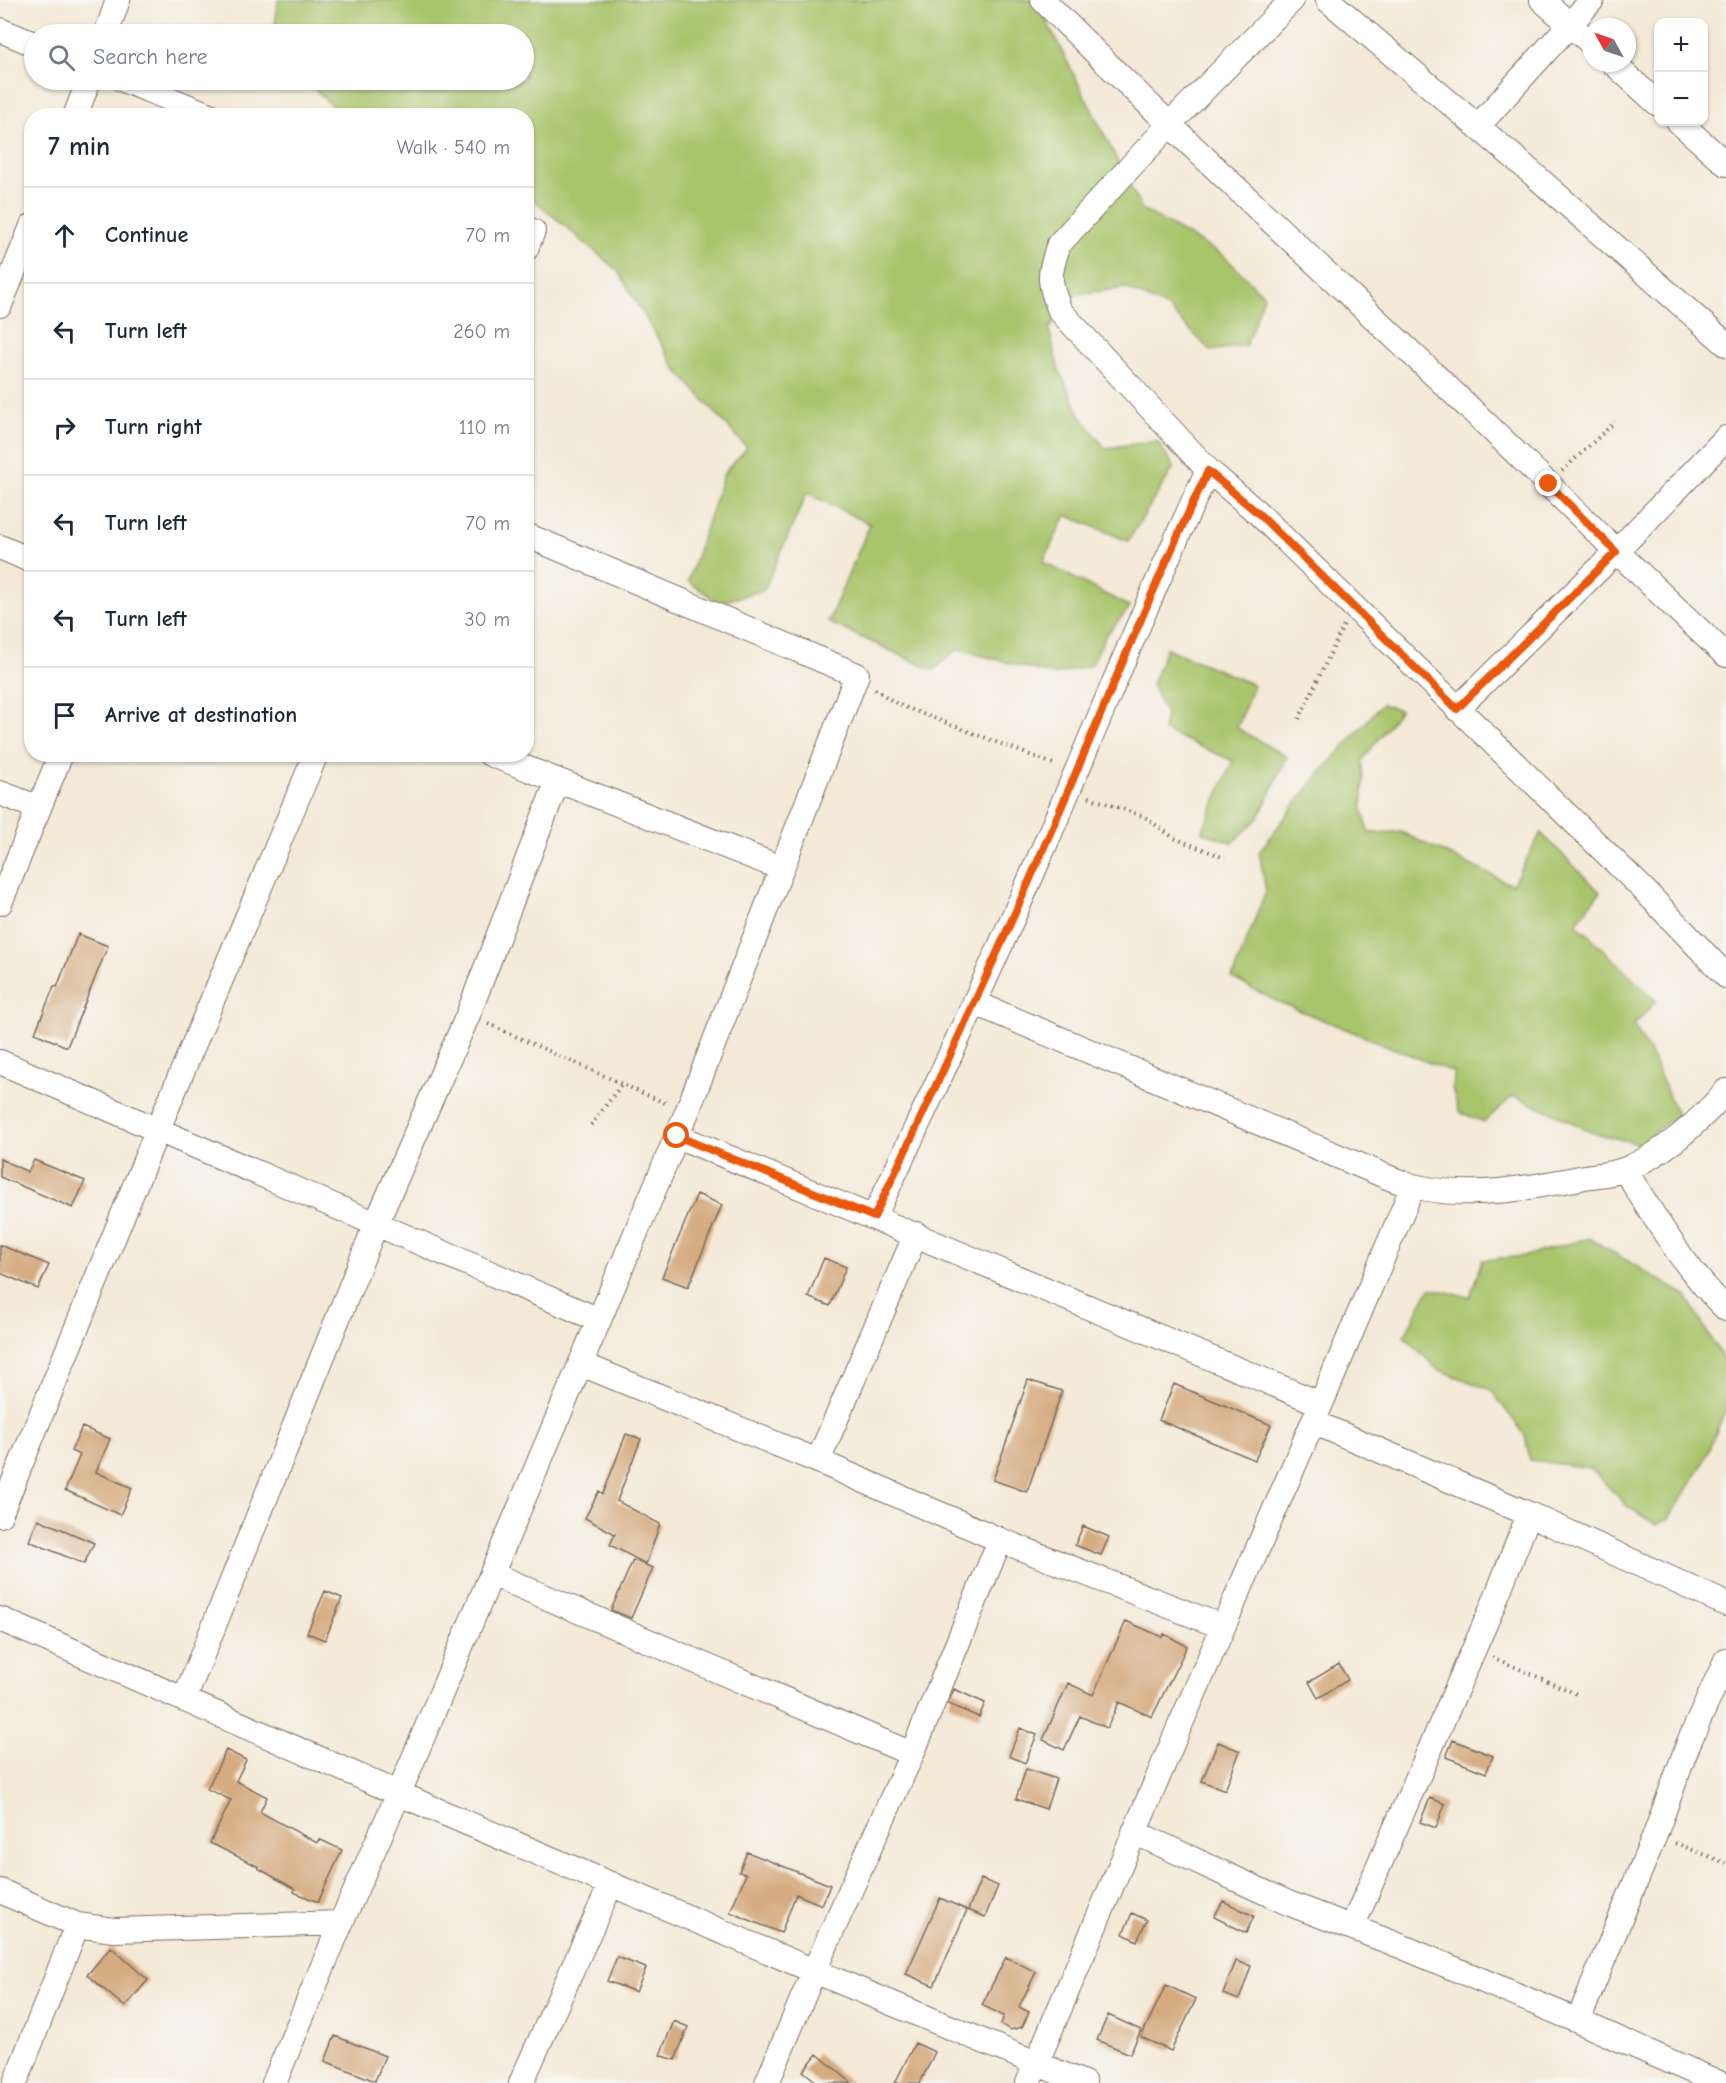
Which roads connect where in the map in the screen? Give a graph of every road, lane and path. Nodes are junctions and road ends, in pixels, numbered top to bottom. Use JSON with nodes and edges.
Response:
{"nodes":[{"id":1,"x":118,"y":0,"type":"edge"},
{"id":2,"x":1043,"y":0,"type":"edge"},
{"id":3,"x":1292,"y":0,"type":"edge"},
{"id":4,"x":1328,"y":0,"type":"edge"},
{"id":5,"x":1542,"y":0,"type":"edge"},
{"id":6,"x":1592,"y":0,"type":"edge"},
{"id":7,"x":110,"y":24,"type":"edge"},
{"id":8,"x":1570,"y":25,"type":"junction"},
{"id":9,"x":0,"y":30,"type":"edge"},
{"id":10,"x":1582,"y":35,"type":"edge"},
{"id":11,"x":24,"y":40,"type":"edge"},
{"id":12,"x":1623,"y":72,"type":"edge"},
{"id":13,"x":85,"y":90,"type":"edge"},
{"id":14,"x":148,"y":90,"type":"edge"},
{"id":15,"x":1654,"y":100,"type":"edge"},
{"id":16,"x":78,"y":108,"type":"edge"},
{"id":17,"x":192,"y":108,"type":"edge"},
{"id":18,"x":1170,"y":124,"type":"junction"},
{"id":19,"x":1478,"y":126,"type":"junction"},
{"id":20,"x":1683,"y":126,"type":"edge"},
{"id":21,"x":1726,"y":164,"type":"edge"},
{"id":22,"x":24,"y":244,"type":"edge"},
{"id":23,"x":2,"y":295,"type":"edge"},
{"id":24,"x":1726,"y":344,"type":"edge"},
{"id":25,"x":1615,"y":422,"type":"dead end"},
{"id":26,"x":1726,"y":438,"type":"edge"},
{"id":27,"x":1208,"y":471,"type":"junction"},
{"id":28,"x":1549,"y":484,"type":"junction"},
{"id":29,"x":534,"y":538,"type":"edge"},
{"id":30,"x":0,"y":547,"type":"edge"},
{"id":31,"x":1616,"y":552,"type":"junction"},
{"id":32,"x":24,"y":558,"type":"edge"},
{"id":33,"x":1353,"y":606,"type":"junction"},
{"id":34,"x":1726,"y":655,"type":"edge"},
{"id":35,"x":857,"y":675,"type":"junction"},
{"id":36,"x":1457,"y":709,"type":"junction"},
{"id":37,"x":1299,"y":719,"type":"dead end"},
{"id":38,"x":58,"y":762,"type":"edge"},
{"id":39,"x":313,"y":762,"type":"edge"},
{"id":40,"x":509,"y":762,"type":"edge"},
{"id":41,"x":1072,"y":781,"type":"junction"},
{"id":42,"x":557,"y":782,"type":"junction"},
{"id":43,"x":0,"y":793,"type":"edge"},
{"id":44,"x":39,"y":808,"type":"junction"},
{"id":45,"x":1225,"y":858,"type":"dead end"},
{"id":46,"x":781,"y":868,"type":"junction"},
{"id":47,"x":0,"y":903,"type":"edge"},
{"id":48,"x":1726,"y":976,"type":"edge"},
{"id":49,"x":975,"y":1003,"type":"junction"},
{"id":50,"x":468,"y":1015,"type":"junction"},
{"id":51,"x":0,"y":1062,"type":"edge"},
{"id":52,"x":622,"y":1084,"type":"junction"},
{"id":53,"x":1726,"y":1092,"type":"edge"},
{"id":54,"x":687,"y":1112,"type":"junction"},
{"id":55,"x":591,"y":1125,"type":"dead end"},
{"id":56,"x":158,"y":1129,"type":"junction"},
{"id":57,"x":677,"y":1136,"type":"junction"},
{"id":58,"x":1624,"y":1170,"type":"junction"},
{"id":59,"x":1413,"y":1186,"type":"junction"},
{"id":60,"x":874,"y":1217,"type":"junction"},
{"id":61,"x":376,"y":1224,"type":"junction"},
{"id":62,"x":916,"y":1234,"type":"junction"},
{"id":63,"x":1726,"y":1309,"type":"edge"},
{"id":64,"x":599,"y":1320,"type":"junction"},
{"id":65,"x":581,"y":1364,"type":"junction"},
{"id":66,"x":1317,"y":1413,"type":"junction"},
{"id":67,"x":818,"y":1461,"type":"junction"},
{"id":68,"x":1528,"y":1514,"type":"junction"},
{"id":69,"x":0,"y":1515,"type":"edge"},
{"id":70,"x":1000,"y":1540,"type":"junction"},
{"id":71,"x":492,"y":1574,"type":"junction"},
{"id":72,"x":1726,"y":1604,"type":"edge"},
{"id":73,"x":0,"y":1619,"type":"edge"},
{"id":74,"x":1223,"y":1627,"type":"junction"},
{"id":75,"x":1474,"y":1649,"type":"junction"},
{"id":76,"x":1726,"y":1660,"type":"edge"},
{"id":77,"x":1577,"y":1694,"type":"dead end"},
{"id":78,"x":184,"y":1700,"type":"junction"},
{"id":79,"x":912,"y":1754,"type":"junction"},
{"id":80,"x":399,"y":1793,"type":"junction"},
{"id":81,"x":1134,"y":1832,"type":"junction"},
{"id":82,"x":1655,"y":1835,"type":"junction"},
{"id":83,"x":1726,"y":1863,"type":"edge"},
{"id":84,"x":611,"y":1884,"type":"junction"},
{"id":85,"x":0,"y":1891,"type":"edge"},
{"id":86,"x":341,"y":1923,"type":"junction"},
{"id":87,"x":77,"y":1925,"type":"junction"},
{"id":88,"x":1352,"y":1927,"type":"junction"},
{"id":89,"x":814,"y":1971,"type":"junction"},
{"id":90,"x":1578,"y":2021,"type":"junction"},
{"id":91,"x":1032,"y":2073,"type":"edge"},
{"id":92,"x":15,"y":2083,"type":"edge"},
{"id":93,"x":274,"y":2083,"type":"edge"},
{"id":94,"x":521,"y":2083,"type":"edge"},
{"id":95,"x":767,"y":2083,"type":"edge"},
{"id":96,"x":1084,"y":2083,"type":"edge"},
{"id":97,"x":1719,"y":2083,"type":"edge"}],
"edges":[{"from":1,"to":7,"type":"street"},
{"from":2,"to":18,"type":"street"},
{"from":3,"to":18,"type":"street"},
{"from":4,"to":19,"type":"street"},
{"from":5,"to":8,"type":"street"},
{"from":6,"to":8,"type":"street"},
{"from":8,"to":10,"type":"street"},
{"from":8,"to":19,"type":"street"},
{"from":9,"to":11,"type":"street"},
{"from":12,"to":15,"type":"street"},
{"from":13,"to":16,"type":"street"},
{"from":14,"to":17,"type":"street"},
{"from":18,"to":27,"type":"street"},
{"from":18,"to":28,"type":"street"},
{"from":19,"to":24,"type":"street"},
{"from":20,"to":21,"type":"street"},
{"from":22,"to":23,"type":"street"},
{"from":25,"to":28,"type":"path"},
{"from":26,"to":31,"type":"street"},
{"from":27,"to":33,"type":"street"},
{"from":27,"to":41,"type":"street"},
{"from":28,"to":31,"type":"street"},
{"from":29,"to":35,"type":"street"},
{"from":30,"to":32,"type":"street"},
{"from":31,"to":34,"type":"street"},
{"from":31,"to":36,"type":"street"},
{"from":33,"to":36,"type":"street"},
{"from":33,"to":37,"type":"path"},
{"from":35,"to":41,"type":"path"},
{"from":35,"to":46,"type":"street"},
{"from":36,"to":48,"type":"street"},
{"from":38,"to":44,"type":"street"},
{"from":39,"to":56,"type":"street"},
{"from":40,"to":42,"type":"street"},
{"from":41,"to":45,"type":"path"},
{"from":41,"to":49,"type":"street"},
{"from":42,"to":46,"type":"street"},
{"from":42,"to":50,"type":"street"},
{"from":43,"to":44,"type":"street"},
{"from":44,"to":47,"type":"street"},
{"from":46,"to":54,"type":"street"},
{"from":49,"to":59,"type":"street"},
{"from":49,"to":60,"type":"street"},
{"from":50,"to":52,"type":"path"},
{"from":50,"to":61,"type":"street"},
{"from":51,"to":56,"type":"street"},
{"from":52,"to":54,"type":"path"},
{"from":52,"to":55,"type":"path"},
{"from":53,"to":58,"type":"street"},
{"from":54,"to":57,"type":"street"},
{"from":56,"to":61,"type":"street"},
{"from":56,"to":69,"type":"street"},
{"from":57,"to":60,"type":"street"},
{"from":57,"to":64,"type":"street"},
{"from":58,"to":59,"type":"street"},
{"from":58,"to":63,"type":"street"},
{"from":59,"to":66,"type":"street"},
{"from":60,"to":62,"type":"street"},
{"from":61,"to":64,"type":"street"},
{"from":61,"to":78,"type":"street"},
{"from":62,"to":66,"type":"street"},
{"from":62,"to":67,"type":"street"},
{"from":64,"to":65,"type":"street"},
{"from":65,"to":67,"type":"street"},
{"from":65,"to":71,"type":"street"},
{"from":66,"to":68,"type":"street"},
{"from":66,"to":74,"type":"street"},
{"from":67,"to":70,"type":"street"},
{"from":68,"to":72,"type":"street"},
{"from":68,"to":75,"type":"street"},
{"from":70,"to":74,"type":"street"},
{"from":70,"to":79,"type":"street"},
{"from":71,"to":79,"type":"street"},
{"from":71,"to":80,"type":"street"},
{"from":73,"to":78,"type":"street"},
{"from":74,"to":81,"type":"street"},
{"from":75,"to":77,"type":"path"},
{"from":75,"to":88,"type":"street"},
{"from":76,"to":82,"type":"street"},
{"from":78,"to":80,"type":"street"},
{"from":79,"to":89,"type":"street"},
{"from":80,"to":84,"type":"street"},
{"from":80,"to":86,"type":"street"},
{"from":81,"to":88,"type":"street"},
{"from":81,"to":91,"type":"street"},
{"from":82,"to":83,"type":"path"},
{"from":82,"to":90,"type":"street"},
{"from":84,"to":89,"type":"street"},
{"from":84,"to":94,"type":"street"},
{"from":85,"to":87,"type":"street"},
{"from":86,"to":87,"type":"street"},
{"from":86,"to":93,"type":"street"},
{"from":87,"to":92,"type":"street"},
{"from":88,"to":90,"type":"street"},
{"from":89,"to":91,"type":"street"},
{"from":89,"to":95,"type":"street"},
{"from":90,"to":97,"type":"street"},
{"from":91,"to":96,"type":"street"}]}
